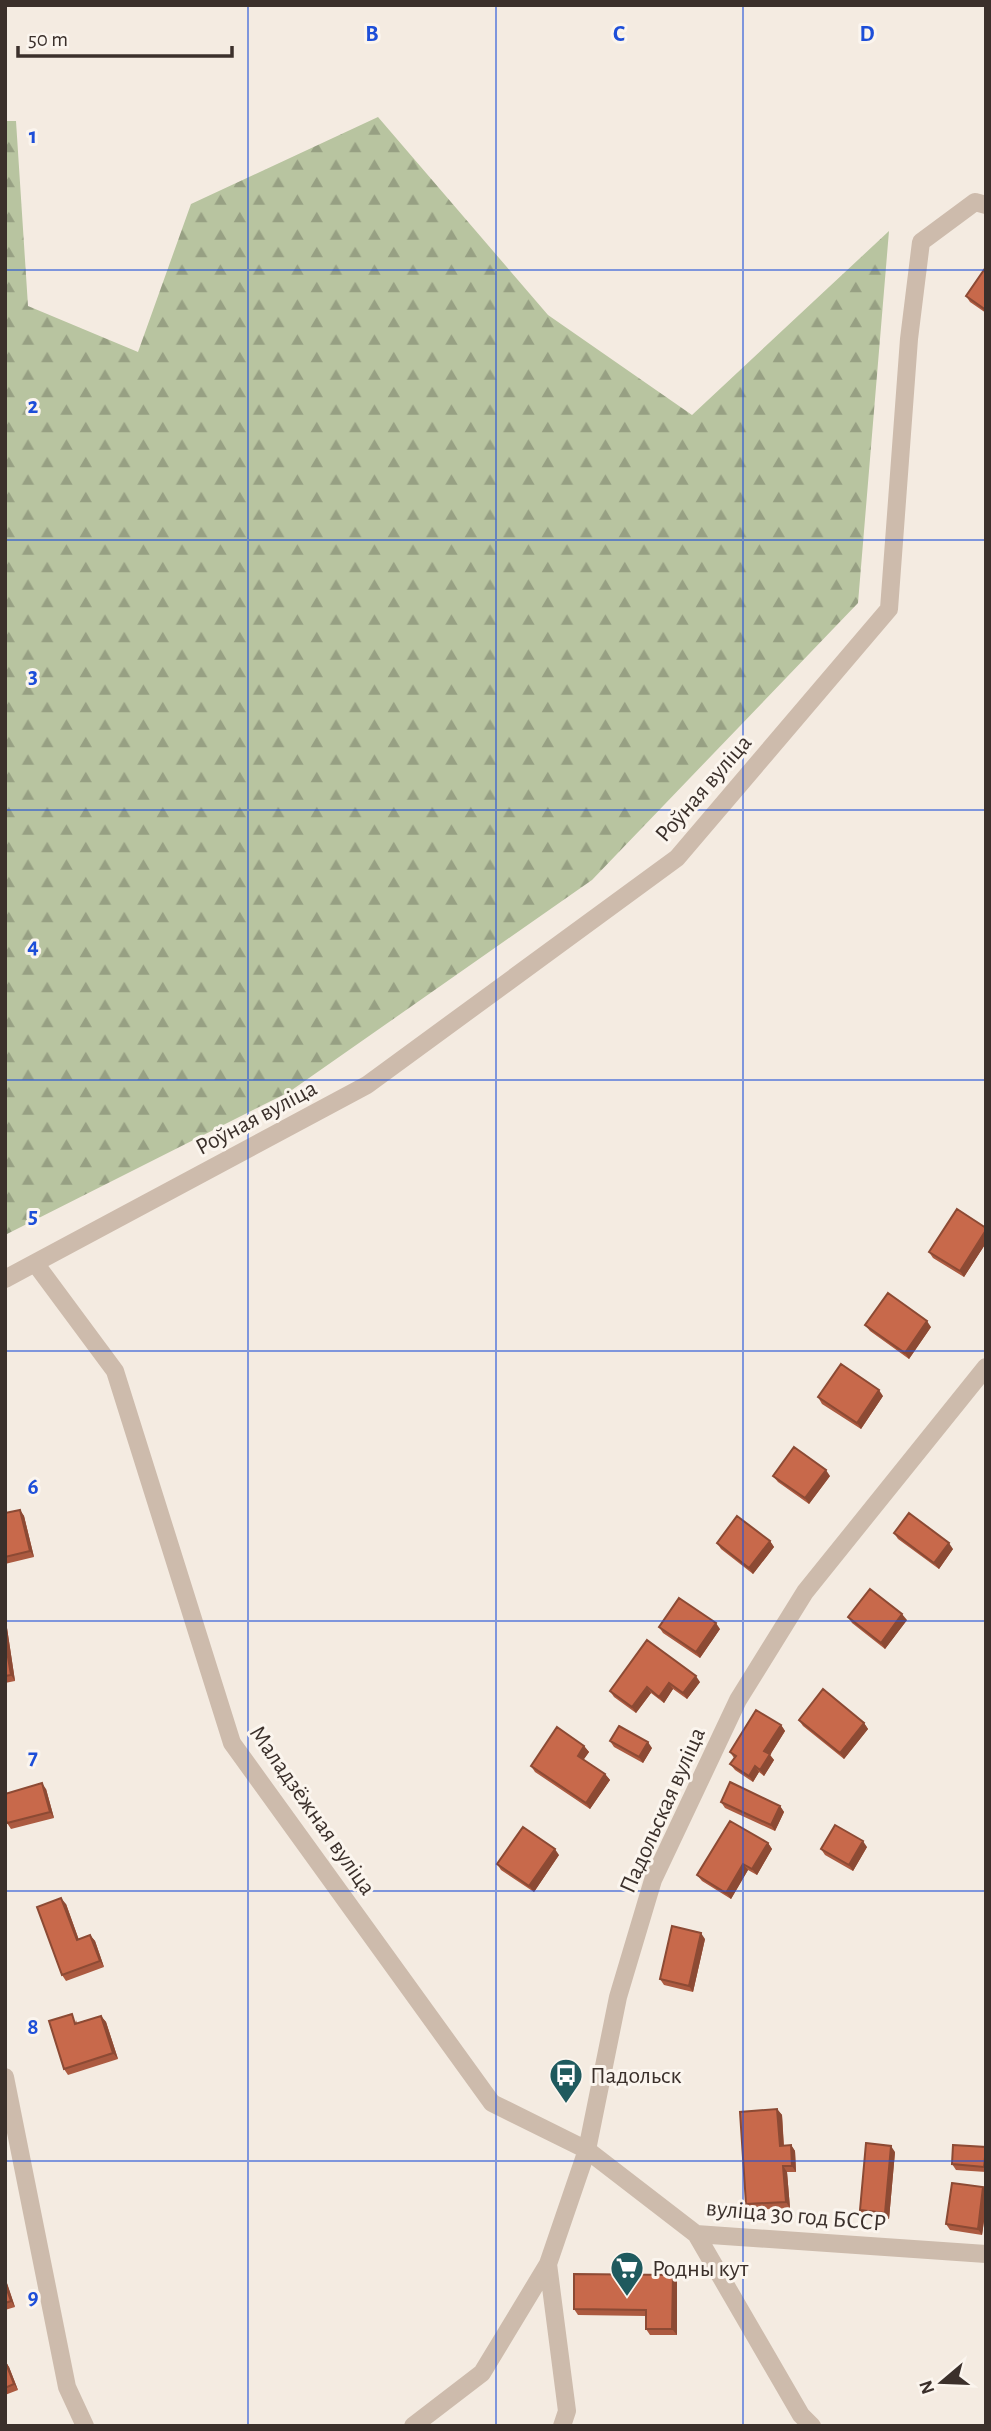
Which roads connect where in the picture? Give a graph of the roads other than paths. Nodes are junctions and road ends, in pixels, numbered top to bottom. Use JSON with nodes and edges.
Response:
{"nodes":[{"id":1,"x":986,"y":205,"type":"edge"},
{"id":2,"x":34,"y":1263,"type":"junction"},
{"id":3,"x":5,"y":1279,"type":"edge"},
{"id":4,"x":986,"y":1367,"type":"edge"},
{"id":5,"x":5,"y":2077,"type":"edge"},
{"id":6,"x":587,"y":2150,"type":"junction"},
{"id":7,"x":696,"y":2234,"type":"junction"},
{"id":8,"x":986,"y":2254,"type":"edge"},
{"id":9,"x":548,"y":2264,"type":"junction"},
{"id":10,"x":86,"y":2426,"type":"edge"},
{"id":11,"x":413,"y":2426,"type":"edge"},
{"id":12,"x":562,"y":2426,"type":"edge"},
{"id":13,"x":812,"y":2426,"type":"edge"}],
"edges":[{"from":1,"to":2,"type":"street","name":"Роўная вуліца"},
{"from":2,"to":3,"type":"street"},
{"from":2,"to":6,"type":"street","name":"Маладзёжная вуліца"},
{"from":4,"to":6,"type":"street","name":"Падольская вуліца"},
{"from":5,"to":10,"type":"street"},
{"from":6,"to":7,"type":"street","name":"вуліца 30 год БССР"},
{"from":6,"to":9,"type":"street","name":"Падольская вуліца"},
{"from":7,"to":8,"type":"street","name":"вуліца 30 год БССР"},
{"from":7,"to":13,"type":"street"},
{"from":9,"to":11,"type":"street"},
{"from":9,"to":12,"type":"street","name":"Падольская вуліца"}]}
